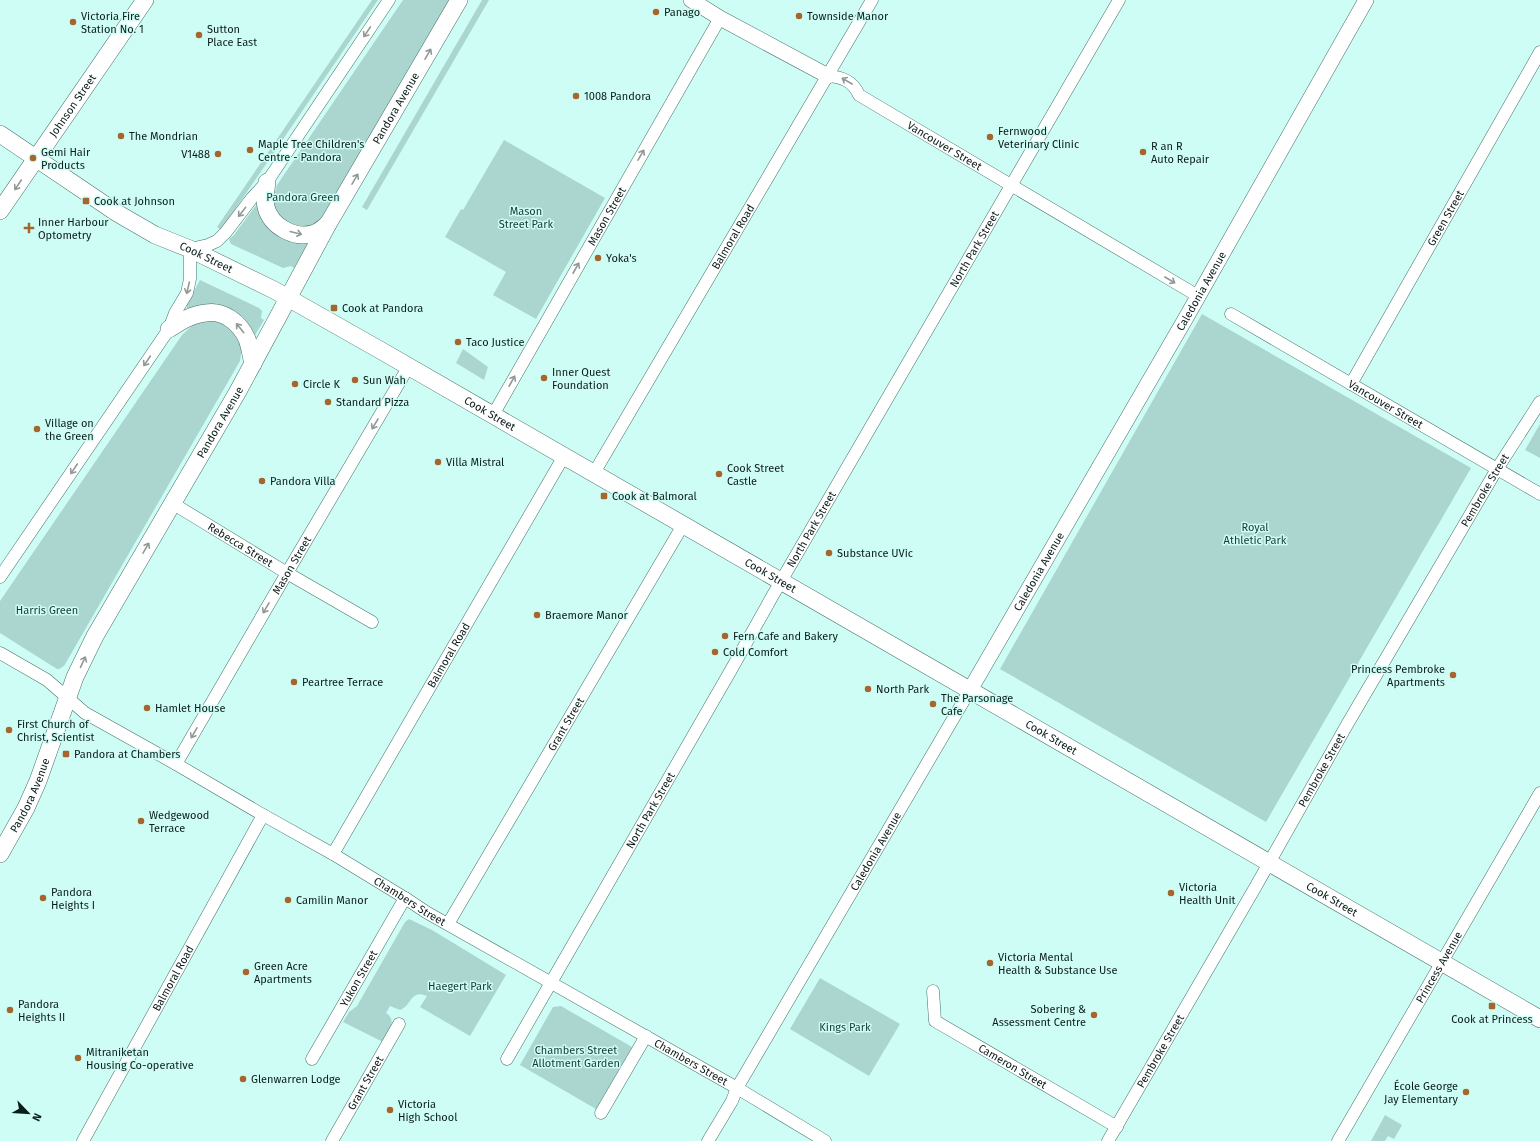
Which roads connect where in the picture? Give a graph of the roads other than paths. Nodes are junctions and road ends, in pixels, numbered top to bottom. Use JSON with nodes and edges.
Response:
{"nodes":[{"id":1,"x":146,"y":0,"type":"edge"},
{"id":2,"x":389,"y":0,"type":"edge"},
{"id":3,"x":459,"y":0,"type":"edge"},
{"id":4,"x":691,"y":0,"type":"edge"},
{"id":5,"x":872,"y":0,"type":"edge"},
{"id":6,"x":1119,"y":0,"type":"edge"},
{"id":7,"x":1366,"y":0,"type":"edge"},
{"id":8,"x":720,"y":18,"type":"junction"},
{"id":9,"x":1540,"y":52,"type":"edge"},
{"id":10,"x":828,"y":76,"type":"junction"},
{"id":11,"x":0,"y":134,"type":"edge"},
{"id":12,"x":36,"y":158,"type":"junction"},
{"id":13,"x":267,"y":182,"type":"junction"},
{"id":14,"x":1012,"y":184,"type":"junction"},
{"id":15,"x":0,"y":212,"type":"edge"},
{"id":16,"x":328,"y":224,"type":"junction"},
{"id":17,"x":190,"y":249,"type":"junction"},
{"id":18,"x":1198,"y":296,"type":"junction"},
{"id":19,"x":288,"y":298,"type":"junction"},
{"id":20,"x":1230,"y":314,"type":"dead end"},
{"id":21,"x":169,"y":329,"type":"junction"},
{"id":22,"x":253,"y":364,"type":"junction"},
{"id":23,"x":409,"y":366,"type":"junction"},
{"id":24,"x":1351,"y":384,"type":"junction"},
{"id":25,"x":1540,"y":402,"type":"edge"},
{"id":26,"x":493,"y":415,"type":"junction"},
{"id":27,"x":564,"y":456,"type":"junction"},
{"id":28,"x":1497,"y":470,"type":"junction"},
{"id":29,"x":594,"y":473,"type":"junction"},
{"id":30,"x":1540,"y":494,"type":"edge"},
{"id":31,"x":172,"y":503,"type":"junction"},
{"id":32,"x":683,"y":524,"type":"junction"},
{"id":33,"x":287,"y":573,"type":"junction"},
{"id":34,"x":0,"y":578,"type":"edge"},
{"id":35,"x":781,"y":581,"type":"junction"},
{"id":36,"x":372,"y":622,"type":"dead end"},
{"id":37,"x":0,"y":652,"type":"edge"},
{"id":38,"x":970,"y":690,"type":"junction"},
{"id":39,"x":68,"y":698,"type":"junction"},
{"id":40,"x":176,"y":764,"type":"junction"},
{"id":41,"x":1540,"y":793,"type":"edge"},
{"id":42,"x":263,"y":815,"type":"junction"},
{"id":43,"x":0,"y":854,"type":"edge"},
{"id":44,"x":333,"y":854,"type":"junction"},
{"id":45,"x":1268,"y":863,"type":"junction"},
{"id":46,"x":405,"y":898,"type":"junction"},
{"id":47,"x":448,"y":924,"type":"junction"},
{"id":48,"x":1441,"y":962,"type":"junction"},
{"id":49,"x":552,"y":982,"type":"junction"},
{"id":50,"x":933,"y":991,"type":"dead end"},
{"id":51,"x":1540,"y":1019,"type":"edge"},
{"id":52,"x":399,"y":1024,"type":"dead end"},
{"id":53,"x":646,"y":1036,"type":"junction"},
{"id":54,"x":312,"y":1059,"type":"dead end"},
{"id":55,"x":507,"y":1059,"type":"dead end"},
{"id":56,"x":737,"y":1088,"type":"junction"},
{"id":57,"x":601,"y":1113,"type":"dead end"},
{"id":58,"x":1117,"y":1126,"type":"junction"},
{"id":59,"x":82,"y":1141,"type":"edge"},
{"id":60,"x":332,"y":1141,"type":"edge"},
{"id":61,"x":708,"y":1141,"type":"edge"},
{"id":62,"x":826,"y":1141,"type":"edge"},
{"id":63,"x":1108,"y":1141,"type":"edge"},
{"id":64,"x":1338,"y":1141,"type":"edge"}],
"edges":[{"from":1,"to":12,"type":"main road","name":"Johnson Street"},
{"from":2,"to":13,"type":"street","one_way":true},
{"from":16,"to":3,"type":"main road","name":"Pandora Avenue","one_way":true},
{"from":4,"to":8,"type":"street","name":"Vancouver Street"},
{"from":5,"to":10,"type":"street","name":"Balmoral Road"},
{"from":6,"to":14,"type":"street","name":"North Park Street"},
{"from":7,"to":18,"type":"street","name":"Caledonia Avenue"},
{"from":8,"to":10,"type":"street","name":"Vancouver Street"},
{"from":26,"to":8,"type":"street","name":"Mason Street","one_way":true},
{"from":9,"to":24,"type":"street","name":"Green Street"},
{"from":14,"to":10,"type":"street","name":"Vancouver Street","one_way":true},
{"from":10,"to":29,"type":"street","name":"Balmoral Road"},
{"from":11,"to":12,"type":"main road","name":"Cook Street"},
{"from":12,"to":15,"type":"main road","name":"Johnson Street","one_way":true},
{"from":12,"to":17,"type":"main road","name":"Cook Street"},
{"from":13,"to":16,"type":"main road","one_way":true},
{"from":13,"to":17,"type":"street","one_way":true},
{"from":14,"to":18,"type":"street","name":"Vancouver Street","one_way":true},
{"from":14,"to":35,"type":"street","name":"North Park Street"},
{"from":16,"to":19,"type":"main road","name":"Pandora Avenue"},
{"from":17,"to":19,"type":"main road","name":"Cook Street"},
{"from":17,"to":21,"type":"street","one_way":true},
{"from":18,"to":38,"type":"street","name":"Caledonia Avenue"},
{"from":19,"to":22,"type":"main road","name":"Pandora Avenue"},
{"from":19,"to":23,"type":"main road","name":"Cook Street"},
{"from":20,"to":24,"type":"street","name":"Vancouver Street"},
{"from":22,"to":21,"type":"main road","one_way":true},
{"from":21,"to":34,"type":"street","one_way":true},
{"from":22,"to":31,"type":"main road","name":"Pandora Avenue"},
{"from":23,"to":26,"type":"main road","name":"Cook Street"},
{"from":23,"to":33,"type":"street","name":"Mason Street","one_way":true},
{"from":24,"to":28,"type":"street","name":"Vancouver Street"},
{"from":25,"to":28,"type":"street","name":"Pembroke Street"},
{"from":26,"to":27,"type":"main road","name":"Cook Street"},
{"from":27,"to":29,"type":"main road","name":"Cook Street"},
{"from":27,"to":44,"type":"street","name":"Balmoral Road"},
{"from":28,"to":30,"type":"street","name":"Vancouver Street"},
{"from":28,"to":45,"type":"street","name":"Pembroke Street"},
{"from":29,"to":32,"type":"main road","name":"Cook Street"},
{"from":31,"to":33,"type":"street","name":"Rebecca Street"},
{"from":39,"to":31,"type":"main road","name":"Pandora Avenue","one_way":true},
{"from":32,"to":35,"type":"main road","name":"Cook Street"},
{"from":32,"to":47,"type":"street","name":"Grant Street"},
{"from":33,"to":36,"type":"street","name":"Rebecca Street"},
{"from":33,"to":40,"type":"street","name":"Mason Street","one_way":true},
{"from":35,"to":38,"type":"main road","name":"Cook Street"},
{"from":35,"to":49,"type":"street","name":"North Park Street"},
{"from":37,"to":39,"type":"street","name":"Chambers Street"},
{"from":38,"to":45,"type":"main road","name":"Cook Street"},
{"from":38,"to":56,"type":"street","name":"Caledonia Avenue"},
{"from":39,"to":40,"type":"street","name":"Chambers Street"},
{"from":39,"to":43,"type":"main road","name":"Pandora Avenue"},
{"from":40,"to":42,"type":"street","name":"Chambers Street"},
{"from":41,"to":48,"type":"street","name":"Princess Avenue"},
{"from":42,"to":44,"type":"street","name":"Chambers Street"},
{"from":42,"to":59,"type":"street","name":"Balmoral Road"},
{"from":44,"to":46,"type":"street","name":"Chambers Street"},
{"from":45,"to":48,"type":"main road","name":"Cook Street"},
{"from":45,"to":58,"type":"street","name":"Pembroke Street"},
{"from":46,"to":47,"type":"street","name":"Chambers Street"},
{"from":46,"to":54,"type":"street","name":"Yukon Street"},
{"from":47,"to":49,"type":"street","name":"Chambers Street"},
{"from":48,"to":51,"type":"main road","name":"Cook Street"},
{"from":48,"to":64,"type":"street","name":"Princess Avenue"},
{"from":49,"to":53,"type":"street","name":"Chambers Street"},
{"from":49,"to":55,"type":"street","name":"North Park Street"},
{"from":50,"to":58,"type":"street","name":"Cameron Street"},
{"from":52,"to":60,"type":"street","name":"Grant Street"},
{"from":53,"to":56,"type":"street","name":"Chambers Street"},
{"from":53,"to":57,"type":"street"},
{"from":56,"to":61,"type":"street","name":"Caledonia Avenue"},
{"from":56,"to":62,"type":"street","name":"Chambers Street"},
{"from":58,"to":63,"type":"street","name":"Pembroke Street"}]}
